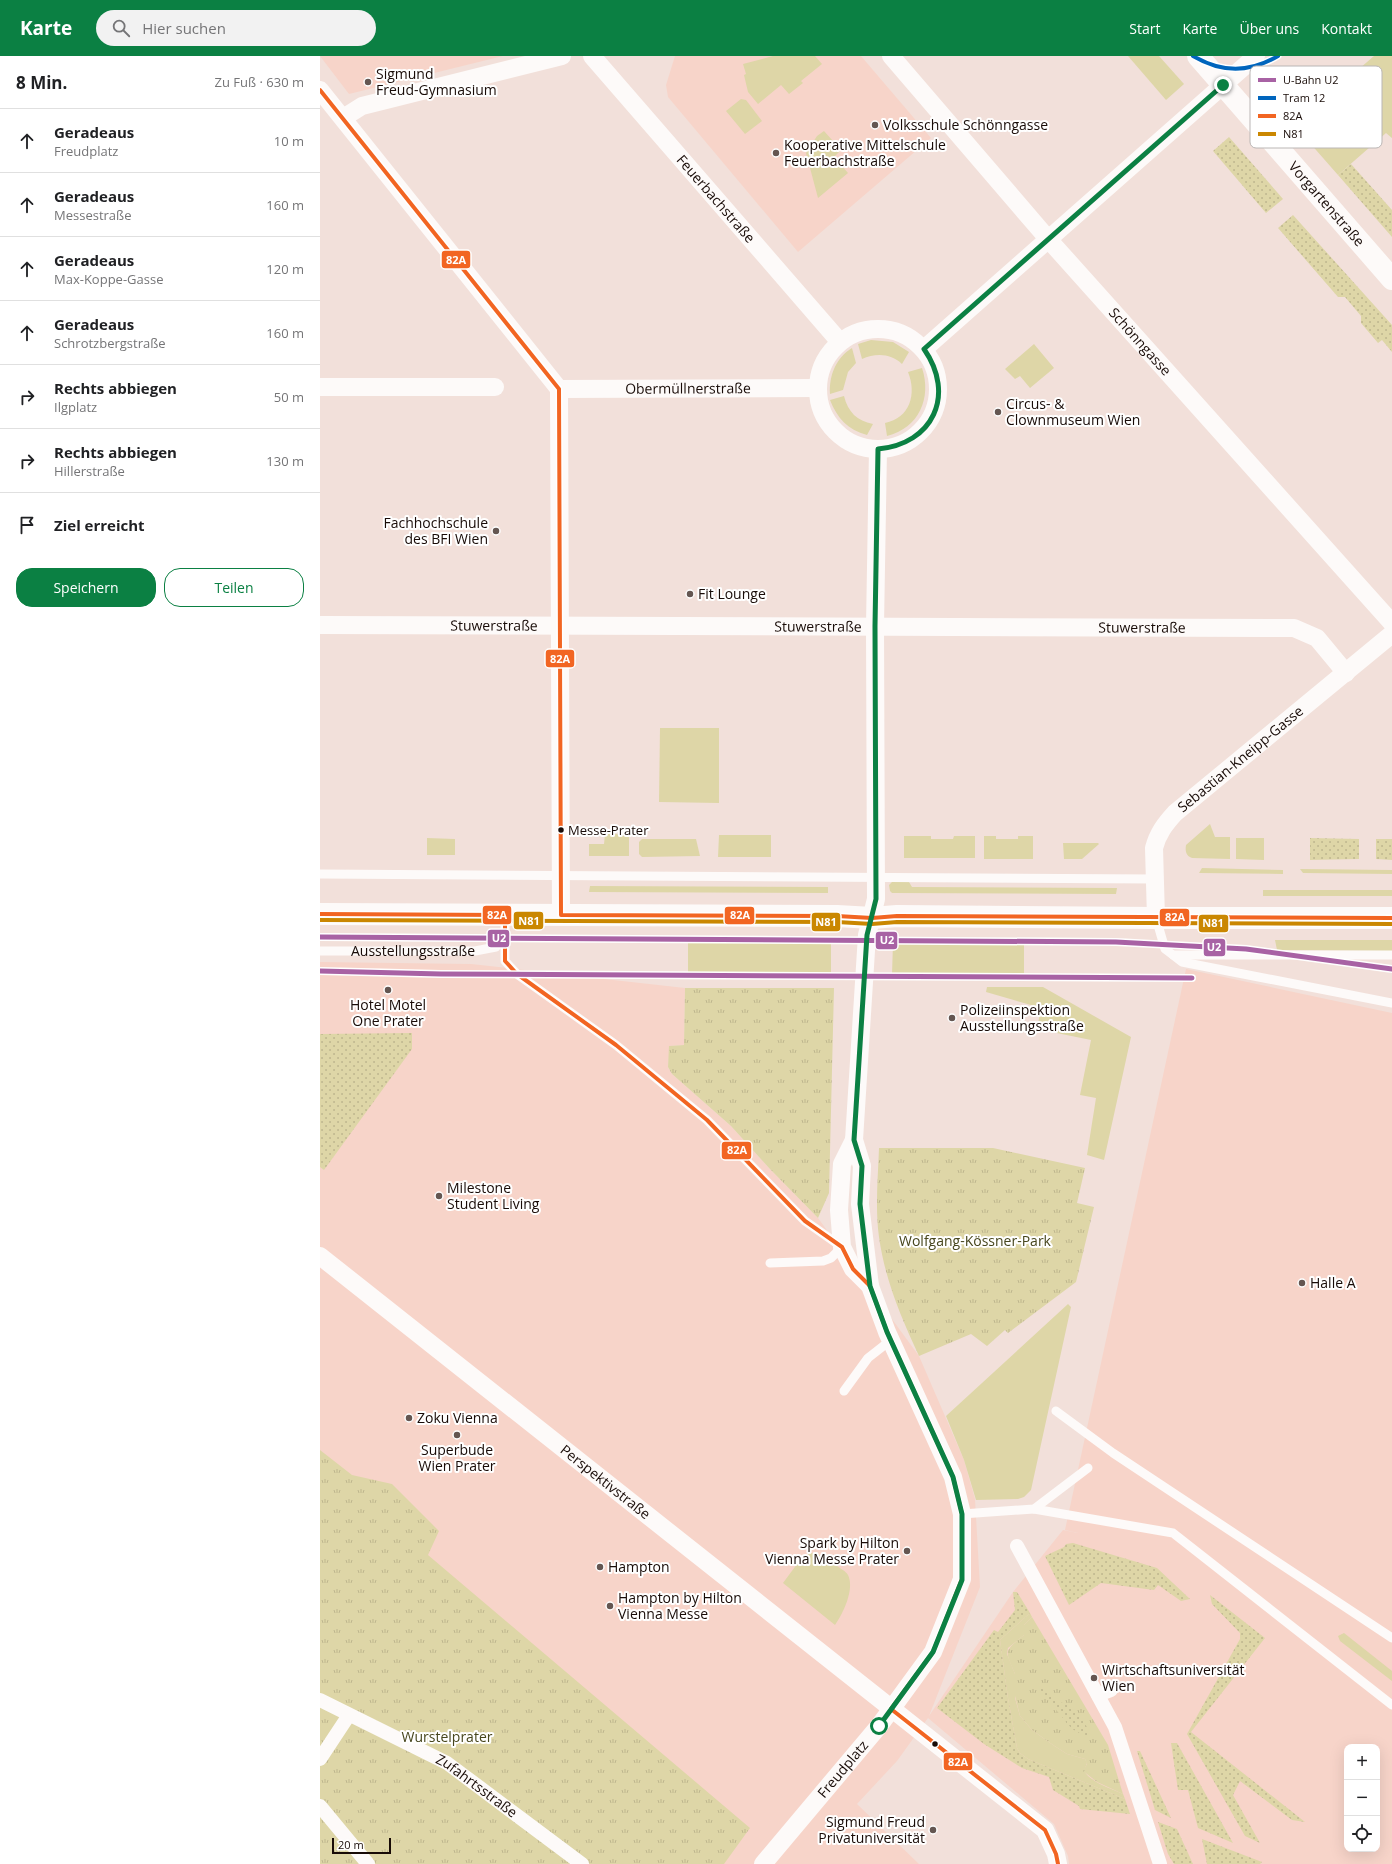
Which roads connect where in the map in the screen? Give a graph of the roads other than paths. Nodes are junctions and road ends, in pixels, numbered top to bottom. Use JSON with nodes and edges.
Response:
{"nodes":[{"id":1,"x":562,"y":56,"type":"edge"},
{"id":2,"x":592,"y":56,"type":"edge"},
{"id":3,"x":891,"y":56,"type":"edge"},
{"id":4,"x":1198,"y":56,"type":"edge"},
{"id":5,"x":1256,"y":56,"type":"edge"},
{"id":6,"x":1223,"y":85,"type":"junction"},
{"id":7,"x":320,"y":90,"type":"edge"},
{"id":8,"x":1250,"y":116,"type":"edge"},
{"id":9,"x":343,"y":118,"type":"junction"},
{"id":10,"x":1278,"y":148,"type":"edge"},
{"id":11,"x":1049,"y":240,"type":"junction"},
{"id":12,"x":1392,"y":279,"type":"edge"},
{"id":13,"x":840,"y":342,"type":"junction"},
{"id":14,"x":924,"y":349,"type":"junction"},
{"id":15,"x":320,"y":387,"type":"edge"},
{"id":16,"x":495,"y":387,"type":"dead end"},
{"id":17,"x":818,"y":388,"type":"junction"},
{"id":18,"x":559,"y":389,"type":"junction"},
{"id":19,"x":878,"y":449,"type":"junction"},
{"id":20,"x":1392,"y":623,"type":"edge"},
{"id":21,"x":320,"y":625,"type":"edge"},
{"id":22,"x":875,"y":626,"type":"junction"},
{"id":23,"x":559,"y":627,"type":"junction"},
{"id":24,"x":1392,"y":634,"type":"edge"},
{"id":25,"x":1346,"y":673,"type":"junction"},
{"id":26,"x":320,"y":874,"type":"edge"},
{"id":27,"x":561,"y":874,"type":"junction"},
{"id":28,"x":875,"y":878,"type":"junction"},
{"id":29,"x":1155,"y":879,"type":"junction"},
{"id":30,"x":320,"y":914,"type":"edge"},
{"id":31,"x":561,"y":915,"type":"junction"},
{"id":32,"x":872,"y":918,"type":"junction"},
{"id":33,"x":1156,"y":918,"type":"junction"},
{"id":34,"x":1392,"y":918,"type":"edge"},
{"id":35,"x":505,"y":923,"type":"junction"},
{"id":36,"x":320,"y":950,"type":"edge"},
{"id":37,"x":1172,"y":955,"type":"junction"},
{"id":38,"x":1392,"y":955,"type":"edge"},
{"id":39,"x":1392,"y":1003,"type":"edge"},
{"id":40,"x":854,"y":1140,"type":"junction"},
{"id":41,"x":842,"y":1247,"type":"junction"},
{"id":42,"x":320,"y":1256,"type":"edge"},
{"id":43,"x":770,"y":1263,"type":"dead end"},
{"id":44,"x":870,"y":1286,"type":"junction"},
{"id":45,"x":891,"y":1340,"type":"junction"},
{"id":46,"x":844,"y":1391,"type":"dead end"},
{"id":47,"x":1056,"y":1411,"type":"dead end"},
{"id":48,"x":1088,"y":1468,"type":"dead end"},
{"id":49,"x":1034,"y":1509,"type":"junction"},
{"id":50,"x":962,"y":1514,"type":"junction"},
{"id":51,"x":1017,"y":1546,"type":"dead end"},
{"id":52,"x":1392,"y":1638,"type":"edge"},
{"id":53,"x":1111,"y":1690,"type":"dead end"},
{"id":54,"x":1098,"y":1695,"type":"junction"},
{"id":55,"x":320,"y":1700,"type":"edge"},
{"id":56,"x":1392,"y":1705,"type":"edge"},
{"id":57,"x":891,"y":1709,"type":"junction"},
{"id":58,"x":349,"y":1715,"type":"junction"},
{"id":59,"x":320,"y":1759,"type":"edge"},
{"id":60,"x":320,"y":1806,"type":"edge"},
{"id":61,"x":368,"y":1864,"type":"edge"},
{"id":62,"x":582,"y":1864,"type":"edge"},
{"id":63,"x":763,"y":1864,"type":"edge"},
{"id":64,"x":1058,"y":1864,"type":"edge"},
{"id":65,"x":1160,"y":1864,"type":"edge"}],
"edges":[{"from":1,"to":9,"type":"street"},
{"from":2,"to":13,"type":"street","name":"Feuerbachstraße"},
{"from":3,"to":11,"type":"street","name":"Schönngasse"},
{"from":4,"to":6,"type":"main road","name":"Vorgartenstraße"},
{"from":5,"to":6,"type":"street"},
{"from":6,"to":8,"type":"main road","name":"Vorgartenstraße"},
{"from":6,"to":11,"type":"street"},
{"from":7,"to":9,"type":"street"},
{"from":9,"to":18,"type":"street"},
{"from":10,"to":12,"type":"main road","name":"Vorgartenstraße"},
{"from":11,"to":14,"type":"street"},
{"from":11,"to":20,"type":"street","name":"Schönngasse"},
{"from":13,"to":14,"type":"street"},
{"from":13,"to":17,"type":"street"},
{"from":14,"to":19,"type":"street"},
{"from":15,"to":16,"type":"street"},
{"from":17,"to":18,"type":"street","name":"Obermüllnerstraße"},
{"from":17,"to":19,"type":"street"},
{"from":18,"to":23,"type":"street"},
{"from":19,"to":22,"type":"street"},
{"from":21,"to":23,"type":"street","name":"Stuwerstraße"},
{"from":22,"to":23,"type":"street","name":"Stuwerstraße"},
{"from":22,"to":25,"type":"street","name":"Stuwerstraße"},
{"from":22,"to":28,"type":"street"},
{"from":23,"to":27,"type":"street"},
{"from":24,"to":25,"type":"street","name":"Sebastian-Kneipp-Gasse"},
{"from":25,"to":29,"type":"street","name":"Sebastian-Kneipp-Gasse"},
{"from":26,"to":27,"type":"lane"},
{"from":27,"to":28,"type":"lane"},
{"from":27,"to":31,"type":"street"},
{"from":28,"to":29,"type":"lane"},
{"from":28,"to":32,"type":"street"},
{"from":29,"to":33,"type":"street","name":"Sebastian-Kneipp-Gasse"},
{"from":30,"to":35,"type":"main road"},
{"from":31,"to":32,"type":"main road"},
{"from":31,"to":35,"type":"main road"},
{"from":32,"to":33,"type":"main road"},
{"from":32,"to":40,"type":"street"},
{"from":33,"to":34,"type":"main road"},
{"from":33,"to":37,"type":"lane"},
{"from":35,"to":36,"type":"lane","name":"Ausstellungsstraße"},
{"from":35,"to":41,"type":"lane"},
{"from":37,"to":38,"type":"lane"},
{"from":37,"to":39,"type":"lane"},
{"from":40,"to":41,"type":"street"},
{"from":40,"to":44,"type":"street"},
{"from":41,"to":43,"type":"lane"},
{"from":41,"to":44,"type":"street"},
{"from":42,"to":57,"type":"street","name":"Perspektivstraße"},
{"from":44,"to":45,"type":"street","name":"Freudplatz"},
{"from":45,"to":46,"type":"lane"},
{"from":45,"to":50,"type":"street","name":"Freudplatz"},
{"from":47,"to":52,"type":"lane"},
{"from":48,"to":49,"type":"lane"},
{"from":49,"to":50,"type":"lane"},
{"from":49,"to":56,"type":"lane"},
{"from":50,"to":57,"type":"street","name":"Freudplatz"},
{"from":51,"to":54,"type":"street"},
{"from":53,"to":54,"type":"street"},
{"from":54,"to":65,"type":"street"},
{"from":55,"to":58,"type":"street","name":"Zufahrtsstraße"},
{"from":57,"to":63,"type":"street","name":"Freudplatz"},
{"from":57,"to":64,"type":"street","name":"Perspektivstraße"},
{"from":58,"to":59,"type":"street"},
{"from":58,"to":62,"type":"street","name":"Zufahrtsstraße"},
{"from":60,"to":61,"type":"street"}]}
